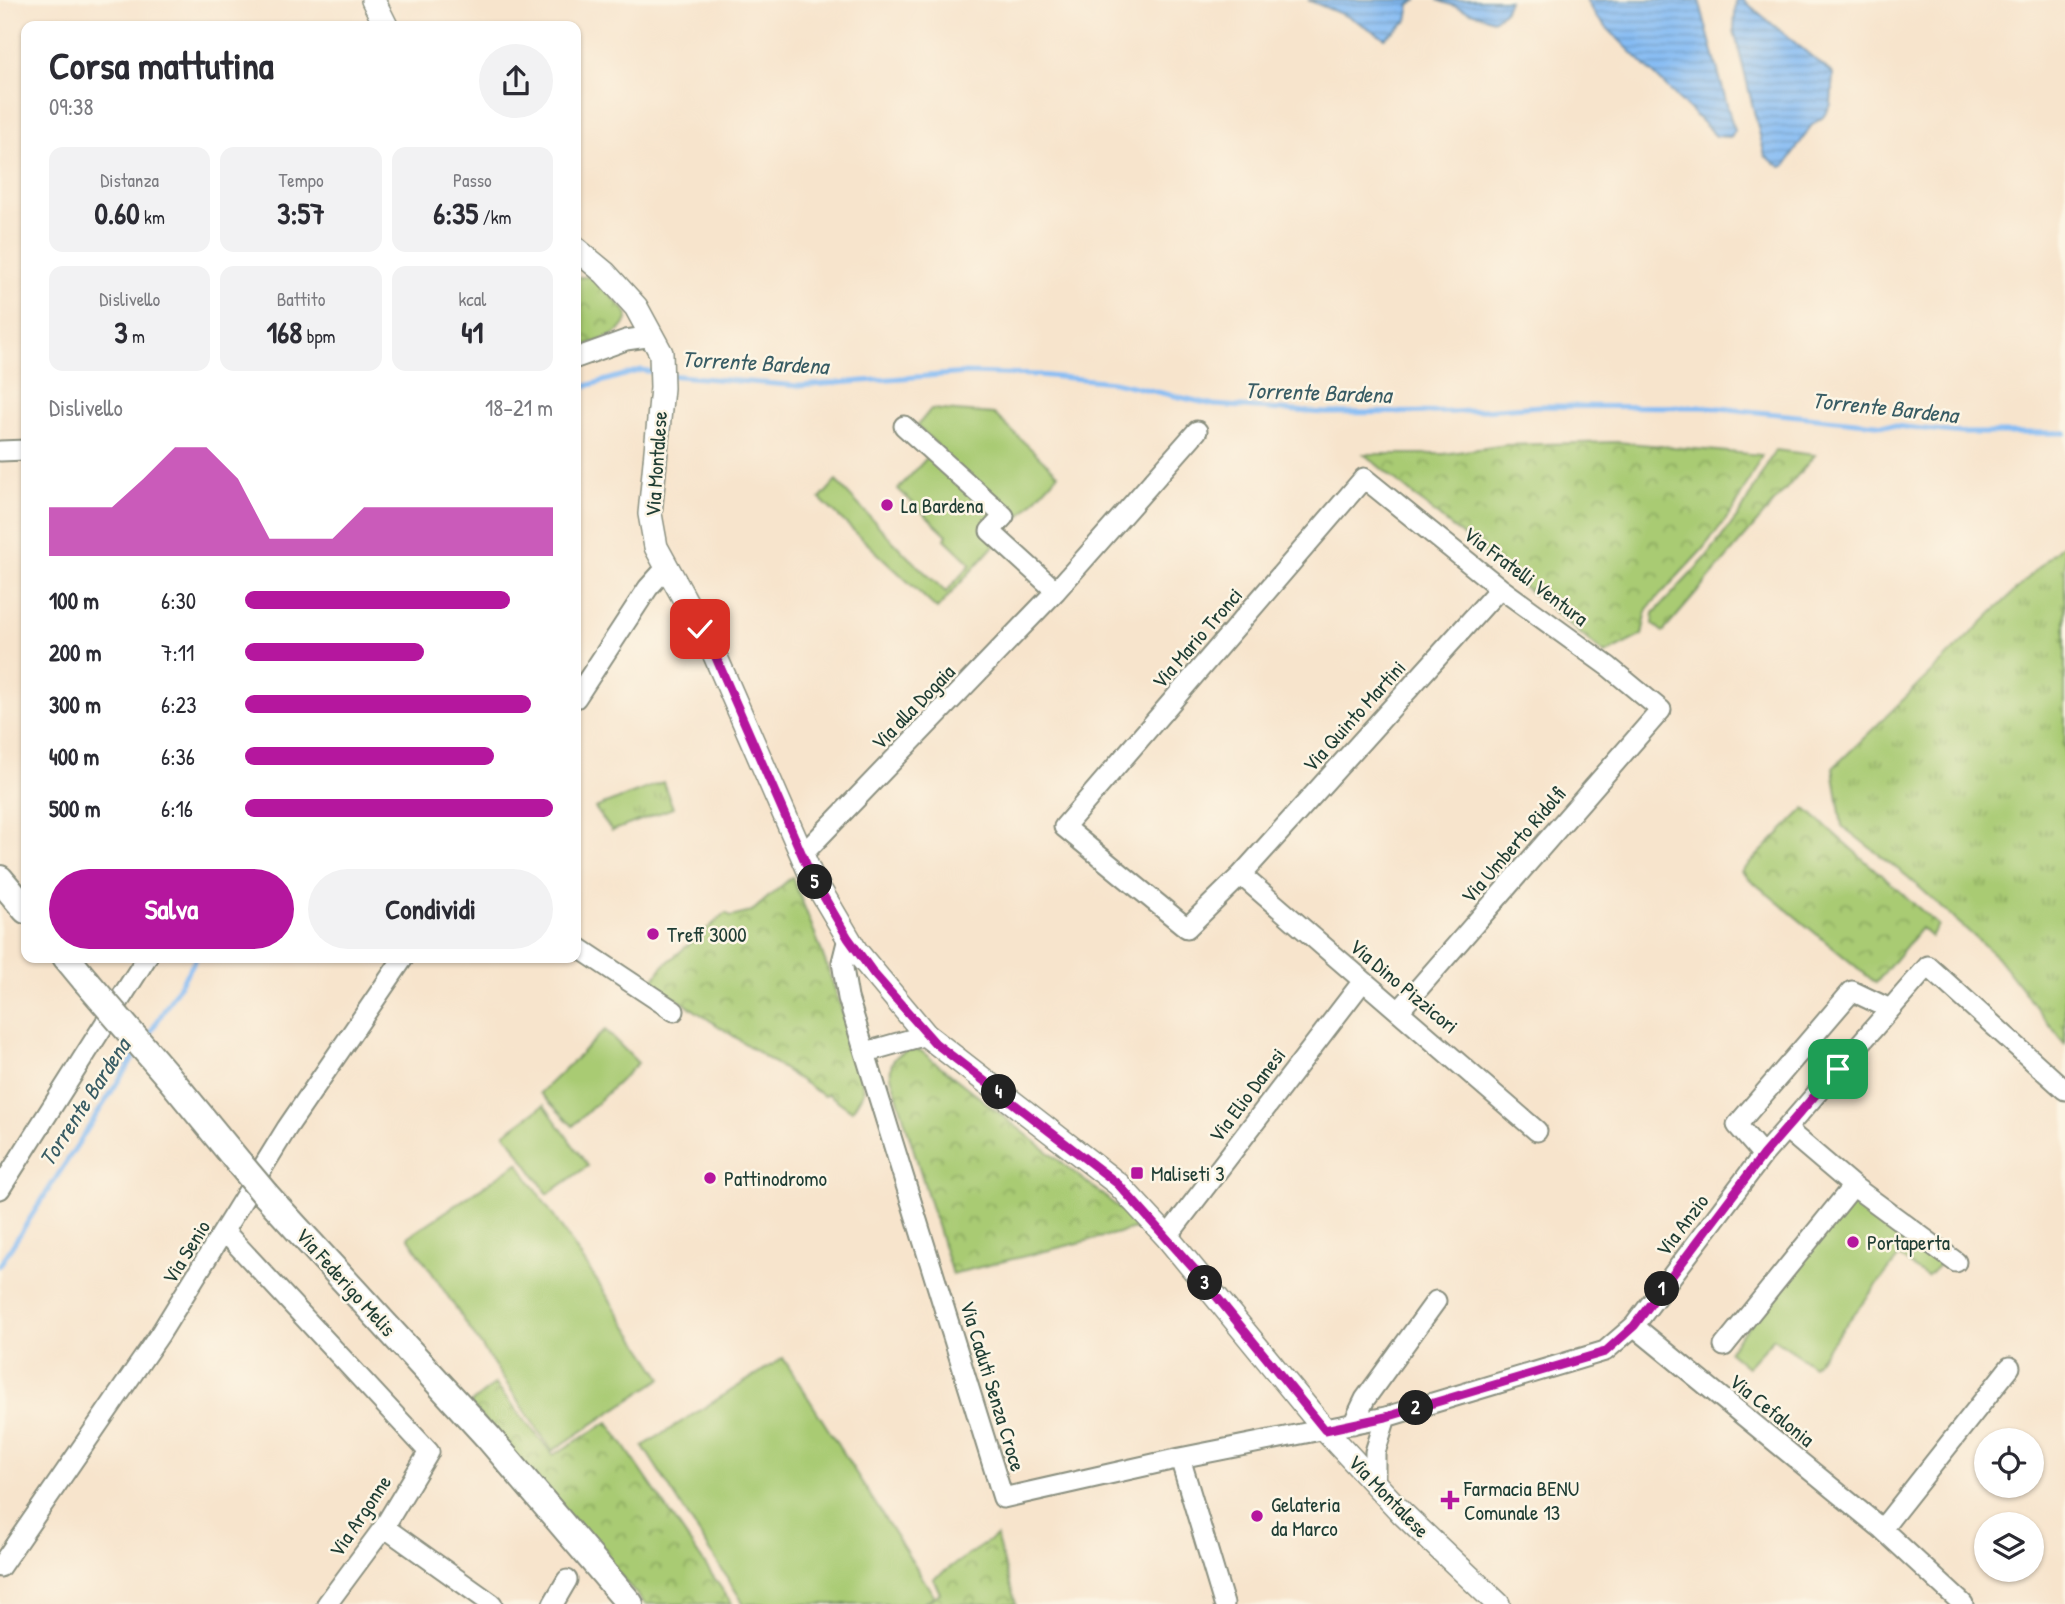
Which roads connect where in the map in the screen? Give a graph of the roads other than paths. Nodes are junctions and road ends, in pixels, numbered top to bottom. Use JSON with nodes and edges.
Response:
{"nodes":[{"id":1,"x":373,"y":0,"type":"edge"},
{"id":2,"x":384,"y":21,"type":"edge"},
{"id":3,"x":581,"y":253,"type":"edge"},
{"id":4,"x":657,"y":345,"type":"junction"},
{"id":5,"x":581,"y":356,"type":"edge"},
{"id":6,"x":904,"y":426,"type":"dead end"},
{"id":7,"x":1196,"y":431,"type":"dead end"},
{"id":8,"x":21,"y":450,"type":"edge"},
{"id":9,"x":0,"y":451,"type":"edge"},
{"id":10,"x":1364,"y":478,"type":"joint"},
{"id":11,"x":666,"y":568,"type":"junction"},
{"id":12,"x":1500,"y":588,"type":"junction"},
{"id":13,"x":1056,"y":591,"type":"junction"},
{"id":14,"x":581,"y":690,"type":"edge"},
{"id":15,"x":1661,"y":709,"type":"joint"},
{"id":16,"x":1064,"y":827,"type":"joint"},
{"id":17,"x":802,"y":855,"type":"junction"},
{"id":18,"x":1241,"y":875,"type":"junction"},
{"id":19,"x":0,"y":878,"type":"edge"},
{"id":20,"x":21,"y":904,"type":"edge"},
{"id":21,"x":848,"y":938,"type":"junction"},
{"id":22,"x":581,"y":949,"type":"edge"},
{"id":23,"x":71,"y":963,"type":"edge"},
{"id":24,"x":143,"y":963,"type":"edge"},
{"id":25,"x":400,"y":963,"type":"edge"},
{"id":26,"x":1363,"y":981,"type":"junction"},
{"id":27,"x":1890,"y":1009,"type":"junction"},
{"id":28,"x":674,"y":1011,"type":"dead end"},
{"id":29,"x":1399,"y":1011,"type":"junction"},
{"id":30,"x":926,"y":1035,"type":"junction"},
{"id":31,"x":866,"y":1052,"type":"junction"},
{"id":32,"x":2065,"y":1090,"type":"edge"},
{"id":33,"x":1786,"y":1129,"type":"junction"},
{"id":34,"x":1537,"y":1131,"type":"dead end"},
{"id":35,"x":1763,"y":1155,"type":"junction"},
{"id":36,"x":1853,"y":1186,"type":"junction"},
{"id":37,"x":0,"y":1189,"type":"edge"},
{"id":38,"x":225,"y":1232,"type":"junction"},
{"id":39,"x":1167,"y":1237,"type":"junction"},
{"id":40,"x":1956,"y":1262,"type":"dead end"},
{"id":41,"x":1436,"y":1301,"type":"dead end"},
{"id":42,"x":1634,"y":1326,"type":"junction"},
{"id":43,"x":1724,"y":1346,"type":"dead end"},
{"id":44,"x":2010,"y":1367,"type":"dead end"},
{"id":45,"x":1386,"y":1417,"type":"junction"},
{"id":46,"x":1353,"y":1424,"type":"junction"},
{"id":47,"x":1325,"y":1430,"type":"junction"},
{"id":48,"x":1180,"y":1458,"type":"junction"},
{"id":49,"x":1375,"y":1482,"type":"junction"},
{"id":50,"x":384,"y":1527,"type":"junction"},
{"id":51,"x":1882,"y":1529,"type":"junction"},
{"id":52,"x":0,"y":1567,"type":"edge"},
{"id":53,"x":567,"y":1580,"type":"dead end"},
{"id":54,"x":327,"y":1604,"type":"edge"},
{"id":55,"x":492,"y":1604,"type":"edge"},
{"id":56,"x":553,"y":1604,"type":"edge"},
{"id":57,"x":630,"y":1604,"type":"edge"},
{"id":58,"x":1224,"y":1604,"type":"edge"},
{"id":59,"x":1498,"y":1604,"type":"edge"},
{"id":60,"x":1963,"y":1604,"type":"edge"}],
"edges":[{"from":1,"to":2,"type":"street"},
{"from":3,"to":4,"type":"street","name":"Via Montalese"},
{"from":4,"to":5,"type":"street"},
{"from":4,"to":11,"type":"street","name":"Via Montalese"},
{"from":6,"to":13,"type":"street"},
{"from":7,"to":13,"type":"street","name":"Via alla Dogaia"},
{"from":8,"to":9,"type":"street"},
{"from":10,"to":12,"type":"street","name":"Via Fratelli Ventura"},
{"from":10,"to":16,"type":"street","name":"Via Mario Tronci"},
{"from":11,"to":14,"type":"street"},
{"from":11,"to":17,"type":"street","name":"Via Montalese"},
{"from":12,"to":15,"type":"street","name":"Via Fratelli Ventura"},
{"from":12,"to":18,"type":"street","name":"Via Quinto Martini"},
{"from":13,"to":17,"type":"street","name":"Via alla Dogaia"},
{"from":15,"to":29,"type":"street","name":"Via Umberto Ridolfi"},
{"from":16,"to":18,"type":"street","name":"Via Quinto Martini"},
{"from":17,"to":21,"type":"street","name":"Via Montalese"},
{"from":18,"to":26,"type":"street","name":"Via Dino Pizzicori"},
{"from":19,"to":20,"type":"main road"},
{"from":21,"to":30,"type":"street","name":"Via Montalese"},
{"from":21,"to":31,"type":"street","name":"Via Caduti Senza Croce"},
{"from":22,"to":28,"type":"street"},
{"from":23,"to":57,"type":"main road","name":"Via Federigo Melis","bridge":true},
{"from":24,"to":37,"type":"street"},
{"from":25,"to":38,"type":"street","name":"Via Senio"},
{"from":26,"to":29,"type":"street","name":"Via Dino Pizzicori"},
{"from":26,"to":39,"type":"street","name":"Via Elio Danesi"},
{"from":27,"to":32,"type":"street","name":"Via Anzio"},
{"from":27,"to":33,"type":"street","name":"Via Anzio"},
{"from":27,"to":35,"type":"street"},
{"from":29,"to":34,"type":"street","name":"Via Dino Pizzicori"},
{"from":30,"to":31,"type":"street"},
{"from":30,"to":39,"type":"street","name":"Via Montalese"},
{"from":31,"to":48,"type":"street","name":"Via Caduti Senza Croce"},
{"from":33,"to":35,"type":"street","name":"Via Anzio"},
{"from":33,"to":36,"type":"street"},
{"from":35,"to":42,"type":"street","name":"Via Anzio"},
{"from":36,"to":40,"type":"street"},
{"from":36,"to":43,"type":"street"},
{"from":38,"to":50,"type":"street","name":"Via Argonne"},
{"from":38,"to":52,"type":"street","name":"Via Senio"},
{"from":39,"to":47,"type":"street","name":"Via Montalese"},
{"from":41,"to":46,"type":"street"},
{"from":42,"to":45,"type":"street","name":"Via Anzio"},
{"from":42,"to":51,"type":"street","name":"Via Cefalonia"},
{"from":44,"to":51,"type":"street"},
{"from":45,"to":46,"type":"street","name":"Via Anzio"},
{"from":45,"to":49,"type":"street"},
{"from":46,"to":47,"type":"street","name":"Via Anzio"},
{"from":47,"to":48,"type":"street","name":"Via Caduti Senza Croce"},
{"from":47,"to":49,"type":"street","name":"Via Montalese"},
{"from":48,"to":58,"type":"street"},
{"from":49,"to":59,"type":"street","name":"Via Montalese"},
{"from":50,"to":54,"type":"street","name":"Via Argonne"},
{"from":50,"to":55,"type":"street"},
{"from":51,"to":60,"type":"street","name":"Via Cefalonia"},
{"from":53,"to":56,"type":"street"}]}
